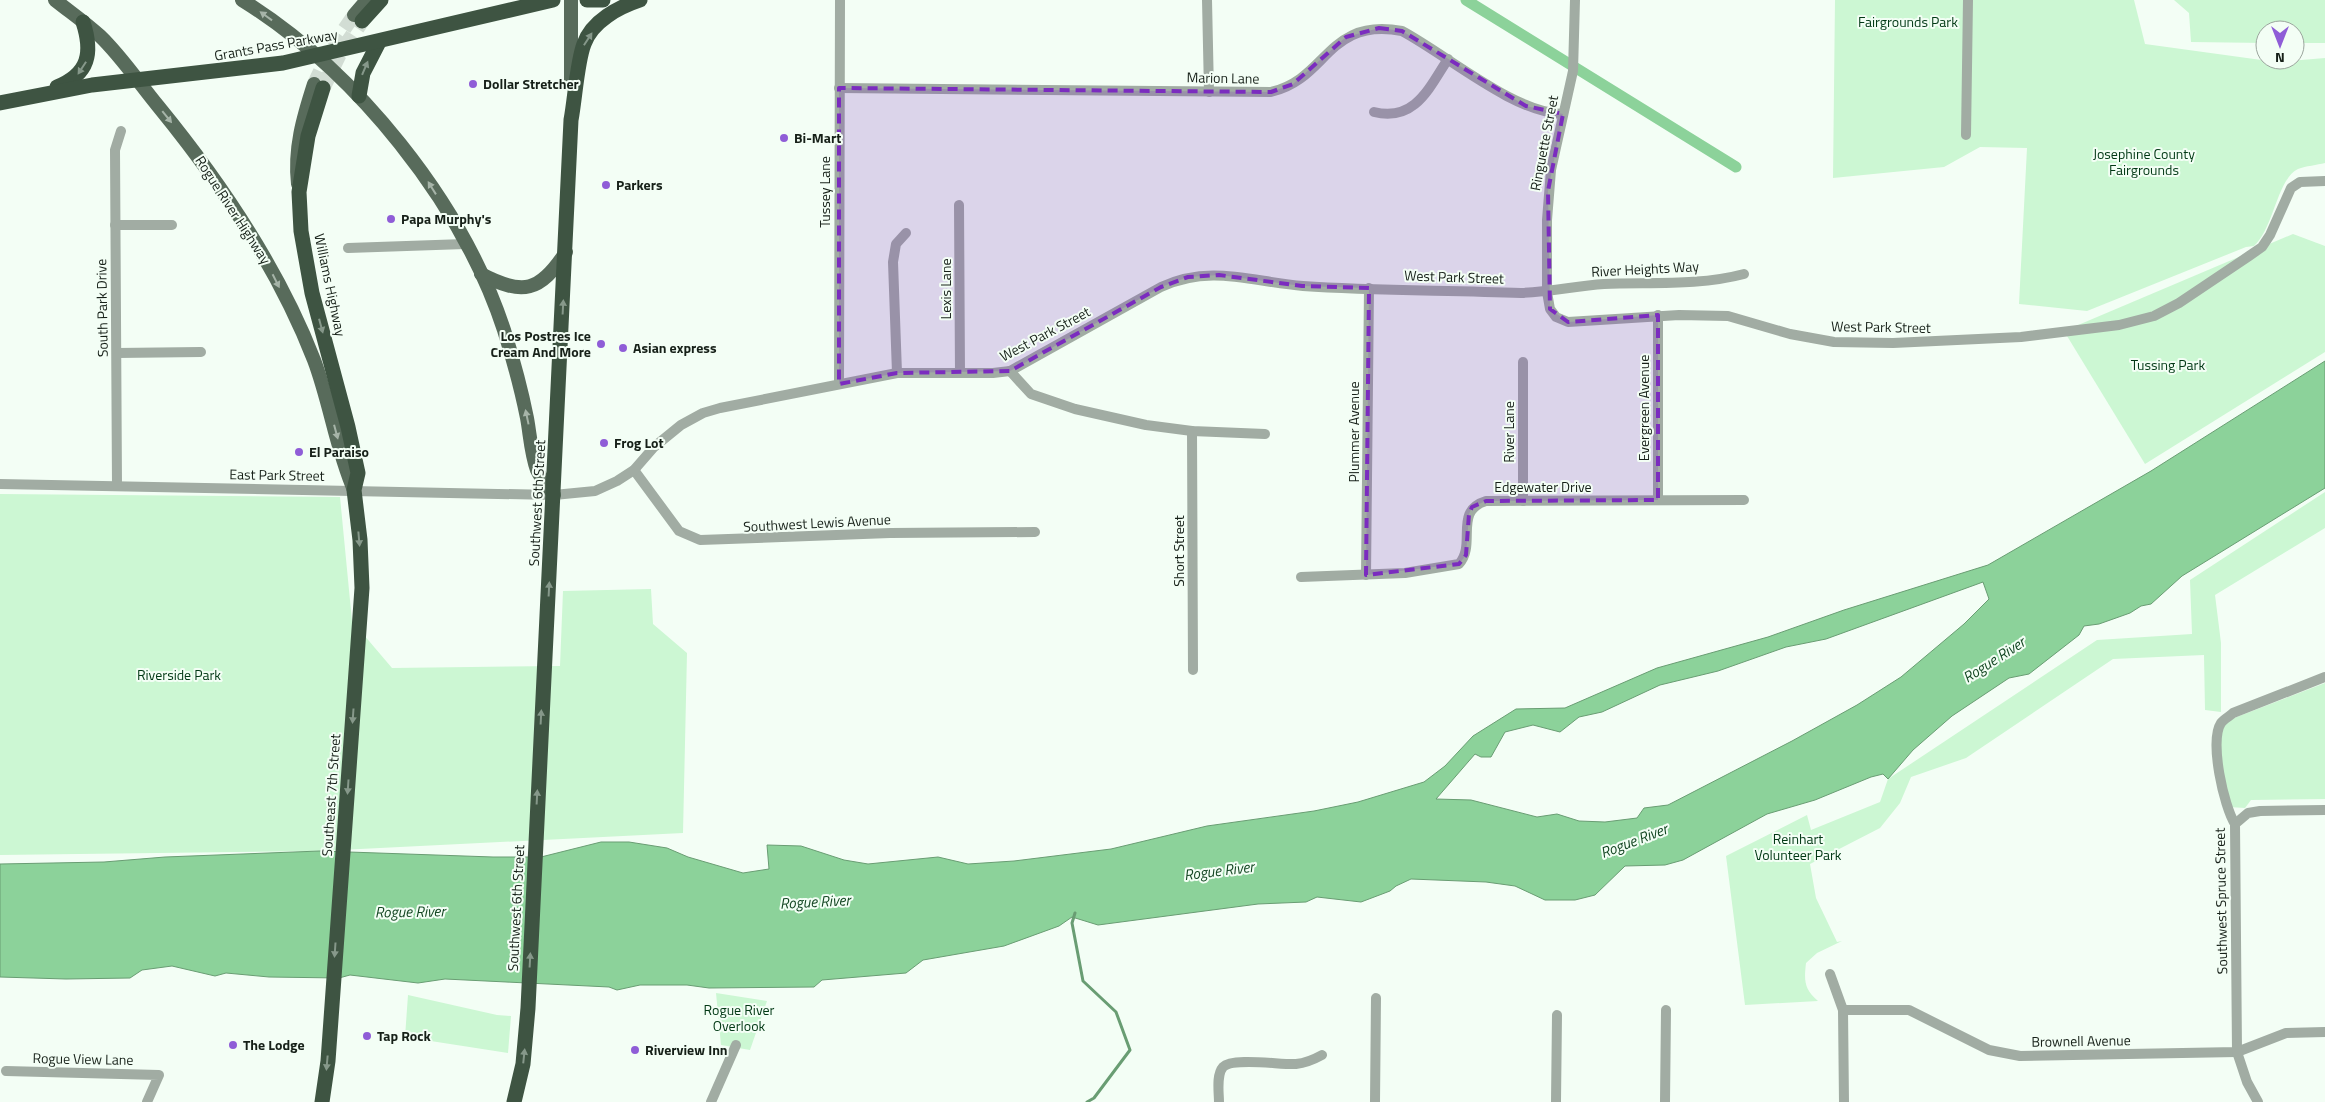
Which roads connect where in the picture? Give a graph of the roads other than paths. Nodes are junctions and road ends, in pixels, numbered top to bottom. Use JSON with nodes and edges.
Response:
{"nodes":[{"id":1,"x":55,"y":0,"type":"edge"},
{"id":2,"x":242,"y":0,"type":"edge"},
{"id":3,"x":367,"y":0,"type":"edge"},
{"id":4,"x":380,"y":0,"type":"edge"},
{"id":5,"x":553,"y":0,"type":"edge"},
{"id":6,"x":571,"y":0,"type":"edge"},
{"id":7,"x":587,"y":0,"type":"edge"},
{"id":8,"x":603,"y":0,"type":"edge"},
{"id":9,"x":640,"y":0,"type":"edge"},
{"id":10,"x":840,"y":0,"type":"edge"},
{"id":11,"x":1207,"y":0,"type":"edge"},
{"id":12,"x":1575,"y":0,"type":"edge"},
{"id":13,"x":1968,"y":0,"type":"edge"},
{"id":14,"x":358,"y":18,"type":"joint"},
{"id":15,"x":84,"y":22,"type":"junction"},
{"id":16,"x":379,"y":42,"type":"junction"},
{"id":17,"x":316,"y":56,"type":"junction"},
{"id":18,"x":1448,"y":59,"type":"junction"},
{"id":19,"x":136,"y":80,"type":"junction"},
{"id":20,"x":318,"y":86,"type":"tunnel mouth"},
{"id":21,"x":839,"y":88,"type":"junction"},
{"id":22,"x":1210,"y":92,"type":"junction"},
{"id":23,"x":42,"y":94,"type":"junction"},
{"id":24,"x":359,"y":96,"type":"junction"},
{"id":25,"x":0,"y":103,"type":"edge"},
{"id":26,"x":1374,"y":112,"type":"dead end"},
{"id":27,"x":1563,"y":114,"type":"junction"},
{"id":28,"x":571,"y":120,"type":"junction"},
{"id":29,"x":121,"y":131,"type":"dead end"},
{"id":30,"x":1966,"y":135,"type":"dead end"},
{"id":31,"x":2325,"y":181,"type":"edge"},
{"id":32,"x":960,"y":205,"type":"dead end"},
{"id":33,"x":115,"y":225,"type":"junction"},
{"id":34,"x":172,"y":225,"type":"dead end"},
{"id":35,"x":906,"y":232,"type":"dead end"},
{"id":36,"x":465,"y":244,"type":"junction"},
{"id":37,"x":348,"y":248,"type":"dead end"},
{"id":38,"x":566,"y":252,"type":"junction"},
{"id":39,"x":481,"y":274,"type":"junction"},
{"id":40,"x":1744,"y":274,"type":"dead end"},
{"id":41,"x":1369,"y":288,"type":"junction"},
{"id":42,"x":1547,"y":292,"type":"junction"},
{"id":43,"x":1658,"y":315,"type":"junction"},
{"id":44,"x":201,"y":352,"type":"dead end"},
{"id":45,"x":117,"y":353,"type":"junction"},
{"id":46,"x":1523,"y":362,"type":"dead end"},
{"id":47,"x":1010,"y":371,"type":"junction"},
{"id":48,"x":897,"y":373,"type":"junction"},
{"id":49,"x":960,"y":373,"type":"junction"},
{"id":50,"x":839,"y":384,"type":"junction"},
{"id":51,"x":1192,"y":431,"type":"junction"},
{"id":52,"x":1265,"y":434,"type":"dead end"},
{"id":53,"x":634,"y":470,"type":"junction"},
{"id":54,"x":0,"y":484,"type":"edge"},
{"id":55,"x":117,"y":485,"type":"junction"},
{"id":56,"x":354,"y":490,"type":"junction"},
{"id":57,"x":554,"y":495,"type":"junction"},
{"id":58,"x":1658,"y":500,"type":"junction"},
{"id":59,"x":1744,"y":500,"type":"dead end"},
{"id":60,"x":1523,"y":501,"type":"junction"},
{"id":61,"x":1035,"y":532,"type":"dead end"},
{"id":62,"x":1301,"y":576,"type":"dead end"},
{"id":63,"x":1366,"y":576,"type":"junction"},
{"id":64,"x":1194,"y":670,"type":"dead end"},
{"id":65,"x":2325,"y":678,"type":"edge"},
{"id":66,"x":2325,"y":810,"type":"edge"},
{"id":67,"x":2235,"y":824,"type":"junction"},
{"id":68,"x":1830,"y":974,"type":"dead end"},
{"id":69,"x":1376,"y":998,"type":"dead end"},
{"id":70,"x":1666,"y":1010,"type":"dead end"},
{"id":71,"x":1844,"y":1010,"type":"junction"},
{"id":72,"x":1557,"y":1015,"type":"dead end"},
{"id":73,"x":2325,"y":1032,"type":"edge"},
{"id":74,"x":736,"y":1045,"type":"dead end"},
{"id":75,"x":2237,"y":1052,"type":"junction"},
{"id":76,"x":1322,"y":1055,"type":"dead end"},
{"id":77,"x":6,"y":1071,"type":"dead end"},
{"id":78,"x":147,"y":1102,"type":"edge"},
{"id":79,"x":322,"y":1102,"type":"edge"},
{"id":80,"x":514,"y":1102,"type":"edge"},
{"id":81,"x":711,"y":1102,"type":"edge"},
{"id":82,"x":1219,"y":1102,"type":"edge"},
{"id":83,"x":1375,"y":1102,"type":"edge"},
{"id":84,"x":1556,"y":1102,"type":"edge"},
{"id":85,"x":1665,"y":1102,"type":"edge"},
{"id":86,"x":1844,"y":1102,"type":"edge"},
{"id":87,"x":2258,"y":1102,"type":"edge"}],
"edges":[{"from":1,"to":15,"type":"main road","name":"Rogue River Highway"},
{"from":17,"to":2,"type":"main road","one_way":true},
{"from":3,"to":14,"type":"main road"},
{"from":4,"to":14,"type":"highway"},
{"from":5,"to":16,"type":"highway","name":"Grants Pass Parkway"},
{"from":6,"to":28,"type":"main road","name":"Southwest 6th Street"},
{"from":7,"to":8,"type":"highway"},
{"from":28,"to":9,"type":"highway","one_way":true},
{"from":10,"to":21,"type":"street","name":"Tussey Lane"},
{"from":11,"to":22,"type":"street"},
{"from":12,"to":27,"type":"street","name":"Ringuette Street"},
{"from":13,"to":30,"type":"street"},
{"from":15,"to":19,"type":"main road","name":"Rogue River Highway"},
{"from":15,"to":23,"type":"highway","one_way":true},
{"from":16,"to":17,"type":"highway","name":"Grants Pass Parkway"},
{"from":24,"to":16,"type":"highway","one_way":true},
{"from":17,"to":19,"type":"highway","name":"Grants Pass Parkway"},
{"from":17,"to":24,"type":"main road"},
{"from":18,"to":22,"type":"street","name":"Marion Lane"},
{"from":18,"to":26,"type":"street"},
{"from":18,"to":27,"type":"street","name":"Marion Lane"},
{"from":19,"to":23,"type":"highway","name":"Grants Pass Parkway"},
{"from":19,"to":56,"type":"main road","name":"Rogue River Highway","one_way":true},
{"from":20,"to":56,"type":"highway","name":"Williams Highway","one_way":true},
{"from":21,"to":22,"type":"street","name":"Marion Lane"},
{"from":21,"to":50,"type":"street","name":"Tussey Lane"},
{"from":23,"to":25,"type":"highway","name":"Grants Pass Parkway"},
{"from":36,"to":24,"type":"main road","one_way":true},
{"from":27,"to":42,"type":"street","name":"Ringuette Street"},
{"from":28,"to":38,"type":"highway","name":"Southwest 6th Street"},
{"from":29,"to":33,"type":"street","name":"South Park Drive"},
{"from":31,"to":43,"type":"street","name":"West Park Street"},
{"from":32,"to":49,"type":"street","name":"Lexis Lane"},
{"from":33,"to":34,"type":"street"},
{"from":33,"to":45,"type":"street","name":"South Park Drive"},
{"from":35,"to":48,"type":"street"},
{"from":36,"to":37,"type":"street"},
{"from":36,"to":39,"type":"main road"},
{"from":38,"to":39,"type":"main road"},
{"from":57,"to":38,"type":"highway","name":"Southwest 6th Street","one_way":true},
{"from":57,"to":39,"type":"main road","one_way":true},
{"from":40,"to":42,"type":"street","name":"River Heights Way"},
{"from":41,"to":42,"type":"street","name":"West Park Street"},
{"from":41,"to":47,"type":"street","name":"West Park Street"},
{"from":41,"to":63,"type":"street","name":"Plummer Avenue"},
{"from":42,"to":43,"type":"street","name":"West Park Street"},
{"from":43,"to":58,"type":"street","name":"Evergreen Avenue"},
{"from":44,"to":45,"type":"street"},
{"from":45,"to":55,"type":"street","name":"South Park Drive"},
{"from":46,"to":60,"type":"street","name":"River Lane"},
{"from":47,"to":49,"type":"street","name":"West Park Street"},
{"from":47,"to":51,"type":"street"},
{"from":48,"to":49,"type":"street","name":"West Park Street"},
{"from":48,"to":50,"type":"street","name":"West Park Street"},
{"from":50,"to":53,"type":"street","name":"West Park Street"},
{"from":51,"to":52,"type":"street"},
{"from":51,"to":64,"type":"street","name":"Short Street"},
{"from":53,"to":57,"type":"street","name":"West Park Street"},
{"from":53,"to":61,"type":"street","name":"Southwest Lewis Avenue"},
{"from":54,"to":55,"type":"street","name":"East Park Street"},
{"from":55,"to":56,"type":"street","name":"East Park Street"},
{"from":56,"to":57,"type":"street","name":"East Park Street"},
{"from":56,"to":79,"type":"highway","name":"Southeast 7th Street","one_way":true},
{"from":80,"to":57,"type":"highway","name":"Southwest 6th Street","one_way":true},
{"from":58,"to":59,"type":"street","name":"Edgewater Drive"},
{"from":58,"to":60,"type":"street","name":"Edgewater Drive"},
{"from":60,"to":63,"type":"street","name":"Edgewater Drive"},
{"from":62,"to":63,"type":"street","name":"Edgewater Drive"},
{"from":65,"to":67,"type":"street","name":"Southwest Spruce Street"},
{"from":66,"to":67,"type":"street"},
{"from":67,"to":75,"type":"street","name":"Southwest Spruce Street"},
{"from":68,"to":71,"type":"street"},
{"from":69,"to":83,"type":"street"},
{"from":70,"to":85,"type":"street"},
{"from":71,"to":75,"type":"street","name":"Brownell Avenue"},
{"from":71,"to":86,"type":"street"},
{"from":72,"to":84,"type":"street"},
{"from":73,"to":75,"type":"street","name":"Brownell Avenue"},
{"from":74,"to":81,"type":"street"},
{"from":75,"to":87,"type":"street","name":"Southwest Spruce Street"},
{"from":76,"to":82,"type":"street"},
{"from":77,"to":78,"type":"street","name":"Rogue View Lane"}]}
